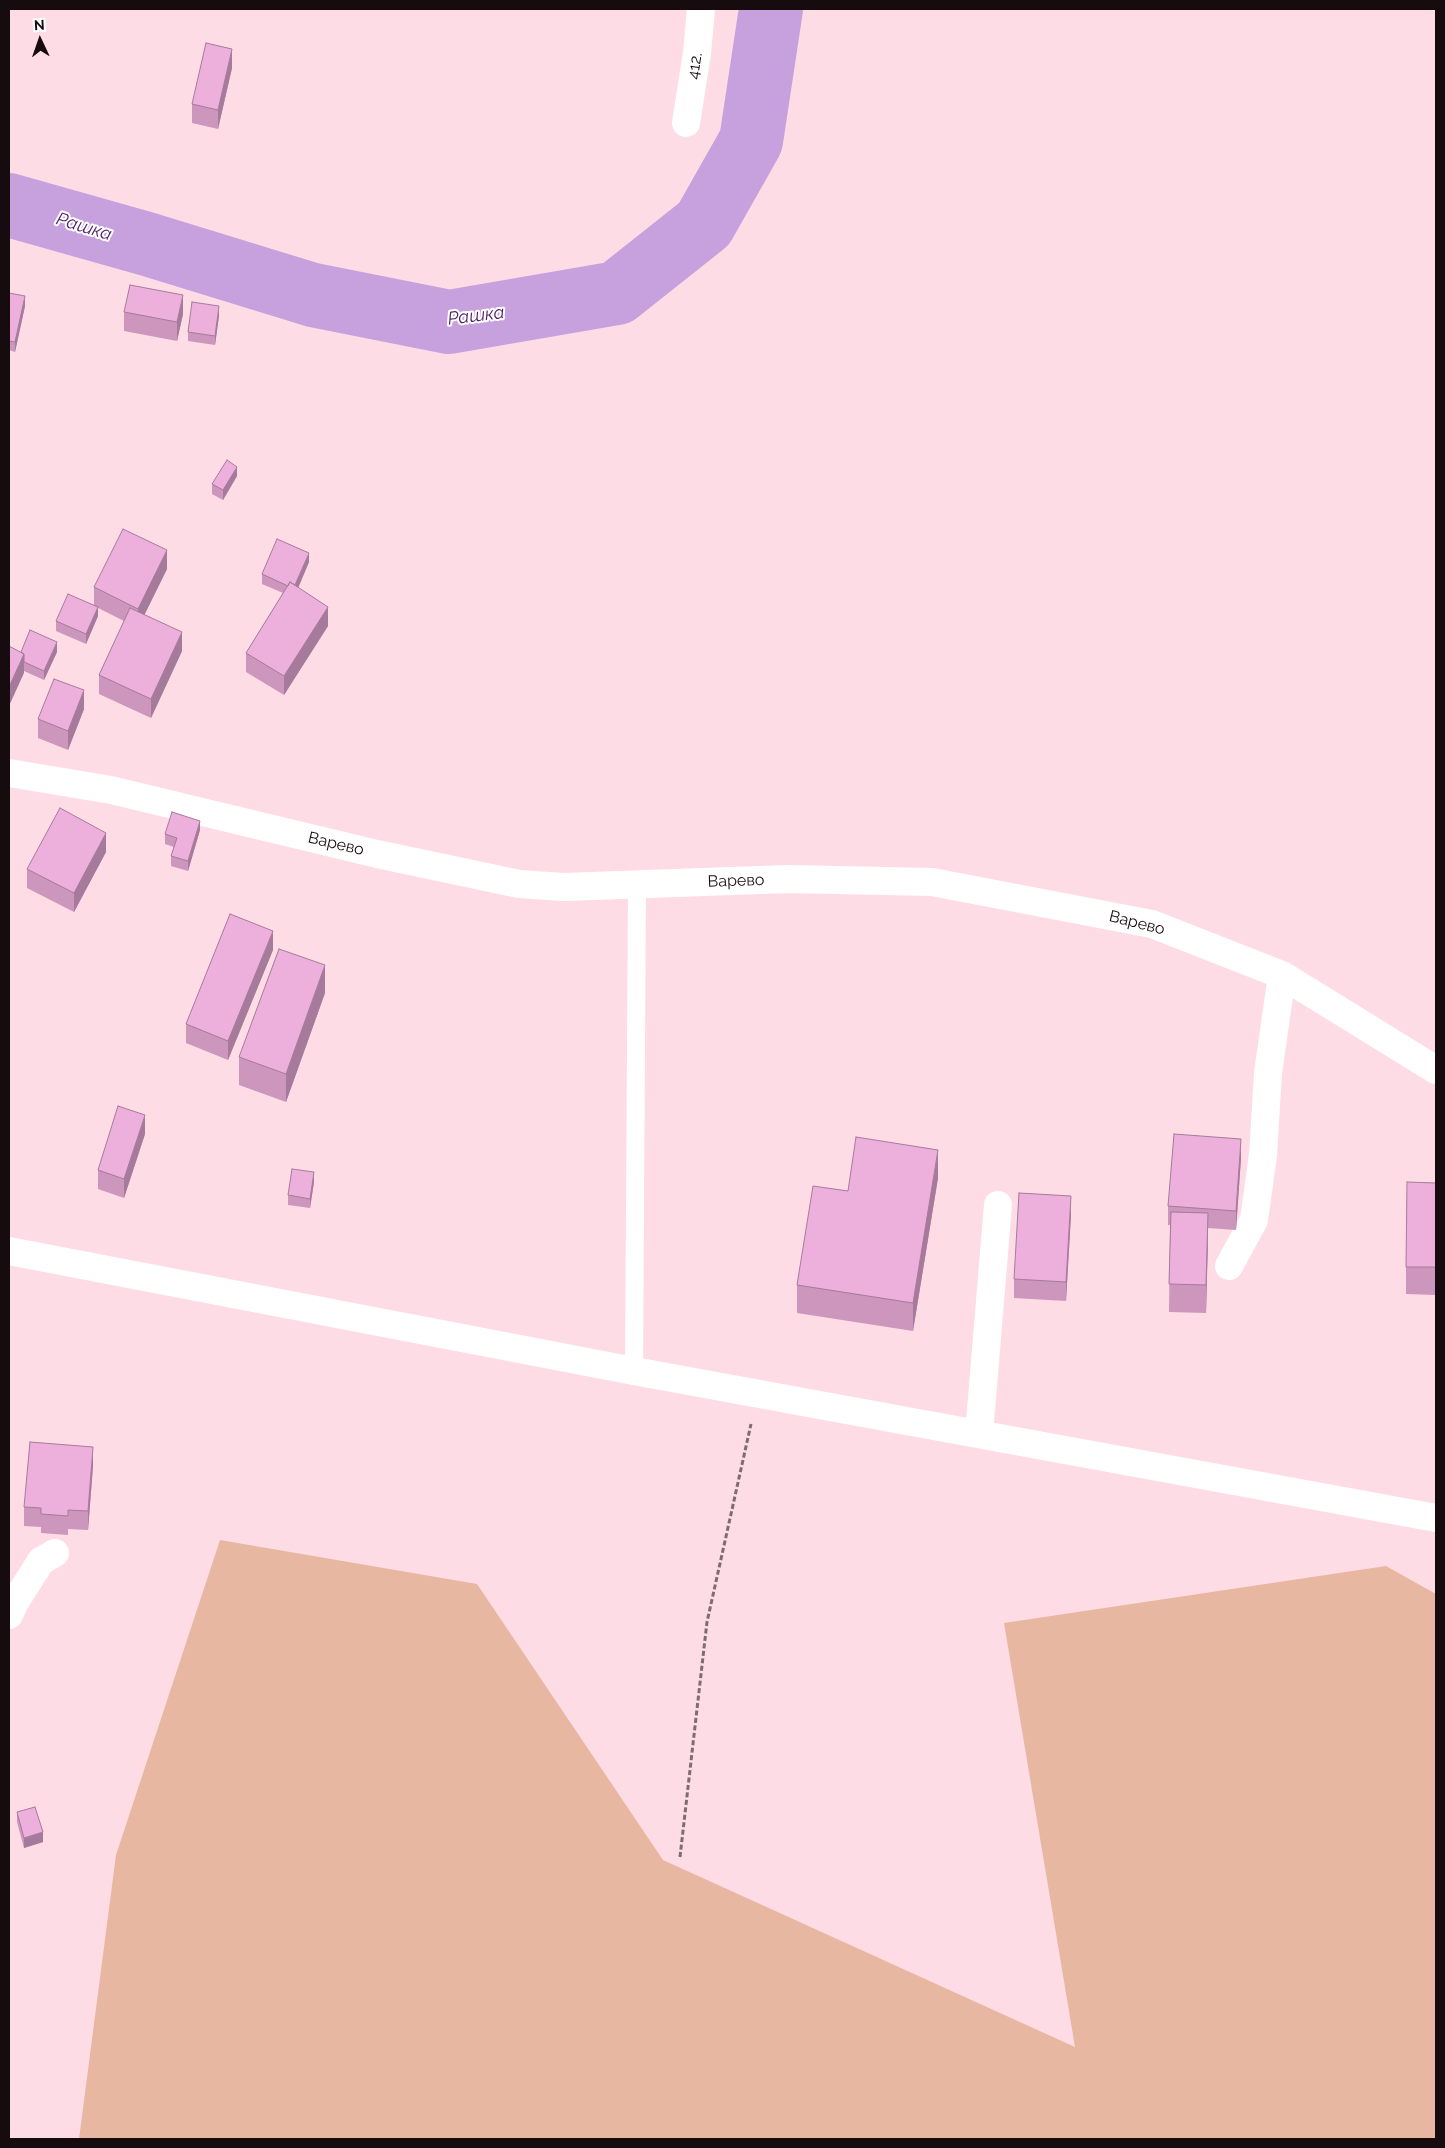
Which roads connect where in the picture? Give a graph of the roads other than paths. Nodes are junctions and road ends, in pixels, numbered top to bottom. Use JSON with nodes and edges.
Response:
{"nodes":[{"id":1,"x":701,"y":9,"type":"edge"},
{"id":2,"x":686,"y":123,"type":"dead end"},
{"id":3,"x":9,"y":773,"type":"edge"},
{"id":4,"x":637,"y":884,"type":"junction"},
{"id":5,"x":1282,"y":975,"type":"junction"},
{"id":6,"x":1436,"y":1070,"type":"edge"},
{"id":7,"x":998,"y":1205,"type":"dead end"},
{"id":8,"x":9,"y":1251,"type":"edge"},
{"id":9,"x":1229,"y":1266,"type":"dead end"},
{"id":10,"x":634,"y":1371,"type":"junction"},
{"id":11,"x":979,"y":1434,"type":"junction"},
{"id":12,"x":1436,"y":1518,"type":"edge"},
{"id":13,"x":56,"y":1553,"type":"dead end"},
{"id":14,"x":9,"y":1615,"type":"edge"}],
"edges":[{"from":1,"to":2,"type":"street","name":"412."},
{"from":3,"to":4,"type":"street","name":"Варево"},
{"from":4,"to":5,"type":"street","name":"Варево"},
{"from":4,"to":10,"type":"lane"},
{"from":5,"to":6,"type":"street","name":"Варево"},
{"from":5,"to":9,"type":"street"},
{"from":7,"to":11,"type":"street"},
{"from":8,"to":10,"type":"street"},
{"from":10,"to":11,"type":"street"},
{"from":11,"to":12,"type":"street"},
{"from":13,"to":14,"type":"street"}]}
